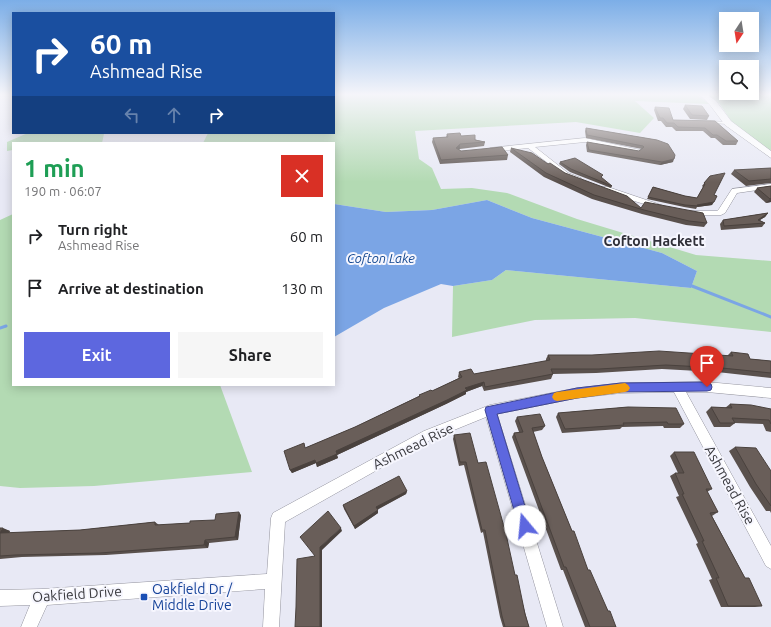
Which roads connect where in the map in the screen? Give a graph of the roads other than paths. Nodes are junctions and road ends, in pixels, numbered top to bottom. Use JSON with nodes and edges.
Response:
{"nodes":[{"id":1,"x":730,"y":124,"type":"edge"},
{"id":2,"x":530,"y":146,"type":"junction"},
{"id":3,"x":483,"y":150,"type":"edge"},
{"id":4,"x":638,"y":150,"type":"edge"},
{"id":5,"x":771,"y":155,"type":"edge"},
{"id":6,"x":585,"y":182,"type":"edge"},
{"id":7,"x":597,"y":186,"type":"edge"},
{"id":8,"x":771,"y":186,"type":"edge"},
{"id":9,"x":666,"y":208,"type":"edge"},
{"id":10,"x":678,"y":211,"type":"edge"},
{"id":11,"x":677,"y":387,"type":"junction"},
{"id":12,"x":771,"y":393,"type":"edge"},
{"id":13,"x":490,"y":410,"type":"junction"},
{"id":14,"x":771,"y":561,"type":"edge"},
{"id":15,"x":274,"y":581,"type":"junction"},
{"id":16,"x":42,"y":597,"type":"junction"},
{"id":17,"x":0,"y":598,"type":"edge"},
{"id":18,"x":29,"y":627,"type":"edge"},
{"id":19,"x":271,"y":627,"type":"edge"},
{"id":20,"x":555,"y":627,"type":"edge"}],
"edges":[{"from":1,"to":5,"type":"main road"},
{"from":2,"to":3,"type":"street"},
{"from":2,"to":4,"type":"street"},
{"from":2,"to":6,"type":"street"},
{"from":7,"to":9,"type":"street"},
{"from":8,"to":10,"type":"street"},
{"from":11,"to":12,"type":"street","name":"Ashmead Rise"},
{"from":11,"to":13,"type":"street","name":"Ashmead Rise"},
{"from":11,"to":14,"type":"street","name":"Ashmead Rise"},
{"from":13,"to":15,"type":"street","name":"Ashmead Rise"},
{"from":13,"to":20,"type":"street"},
{"from":15,"to":16,"type":"street","name":"Oakfield Drive"},
{"from":15,"to":19,"type":"street"},
{"from":16,"to":17,"type":"street","name":"Oakfield Drive"},
{"from":16,"to":18,"type":"street"}]}
